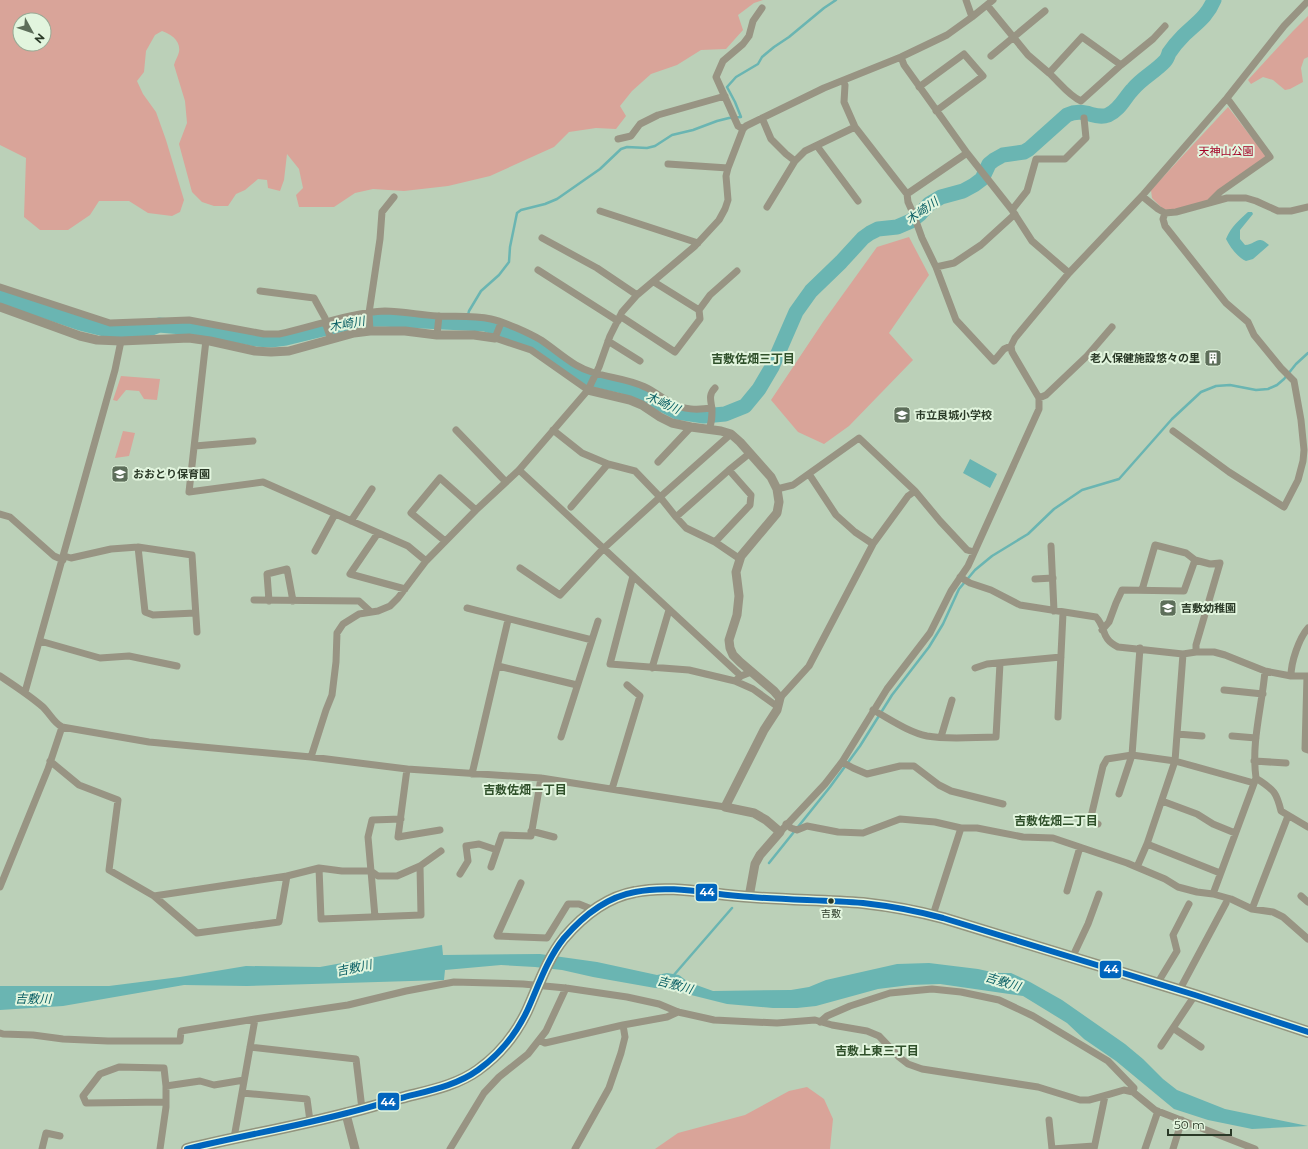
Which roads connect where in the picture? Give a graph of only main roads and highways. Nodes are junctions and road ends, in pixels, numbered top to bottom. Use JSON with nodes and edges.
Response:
{"nodes":[{"id":1,"x":1308,"y":1032,"type":"edge"},
{"id":2,"x":187,"y":1149,"type":"edge"}],
"edges":[{"from":1,"to":2,"type":"highway"}]}
